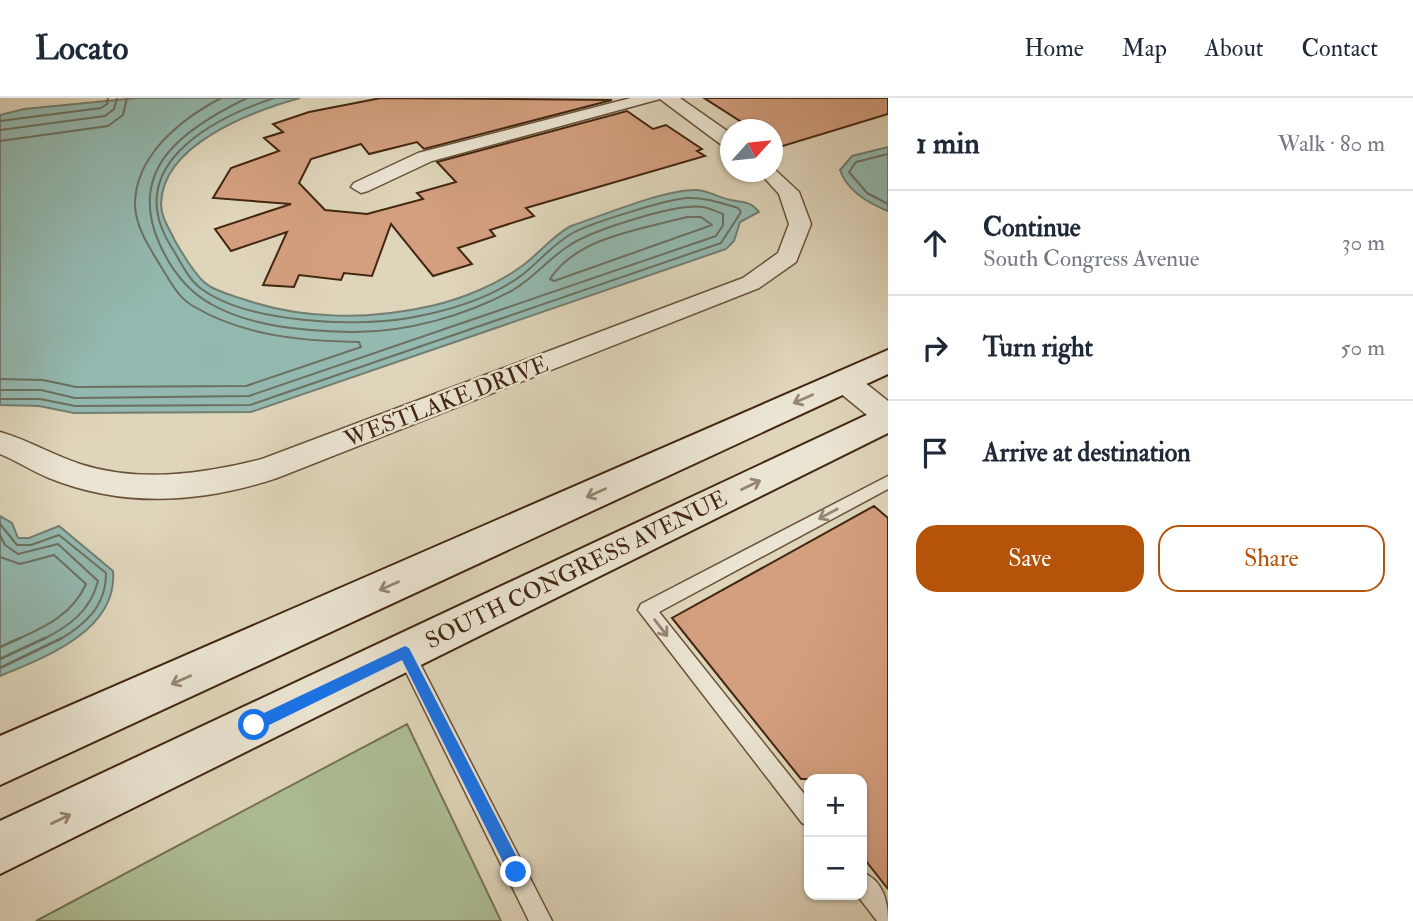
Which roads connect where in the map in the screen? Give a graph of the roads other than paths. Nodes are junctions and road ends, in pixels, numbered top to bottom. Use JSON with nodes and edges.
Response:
{"nodes":[{"id":1,"x":652,"y":98,"type":"edge"},
{"id":2,"x":668,"y":98,"type":"edge"},
{"id":3,"x":720,"y":135,"type":"edge"},
{"id":4,"x":779,"y":182,"type":"edge"},
{"id":5,"x":361,"y":187,"type":"dead end"},
{"id":6,"x":888,"y":361,"type":"edge"},
{"id":7,"x":844,"y":381,"type":"junction"},
{"id":8,"x":888,"y":417,"type":"edge"},
{"id":9,"x":0,"y":443,"type":"edge"},
{"id":10,"x":888,"y":482,"type":"edge"},
{"id":11,"x":405,"y":652,"type":"junction"},
{"id":12,"x":0,"y":761,"type":"edge"},
{"id":13,"x":804,"y":810,"type":"edge"},
{"id":14,"x":0,"y":848,"type":"edge"},
{"id":15,"x":867,"y":889,"type":"edge"},
{"id":16,"x":888,"y":916,"type":"edge"},
{"id":17,"x":541,"y":921,"type":"edge"}],
"edges":[{"from":1,"to":5,"type":"street"},
{"from":2,"to":3,"type":"street"},
{"from":4,"to":9,"type":"street","name":"WESTLAKE DRIVE"},
{"from":6,"to":7,"type":"main road"},
{"from":7,"to":8,"type":"street"},
{"from":7,"to":12,"type":"main road","one_way":true},
{"from":11,"to":8,"type":"main road","name":"SOUTH CONGRESS AVENUE","one_way":true},
{"from":10,"to":13,"type":"lane","one_way":true},
{"from":14,"to":11,"type":"main road","name":"SOUTH CONGRESS AVENUE","one_way":true},
{"from":11,"to":17,"type":"lane"},
{"from":15,"to":16,"type":"lane"}]}
